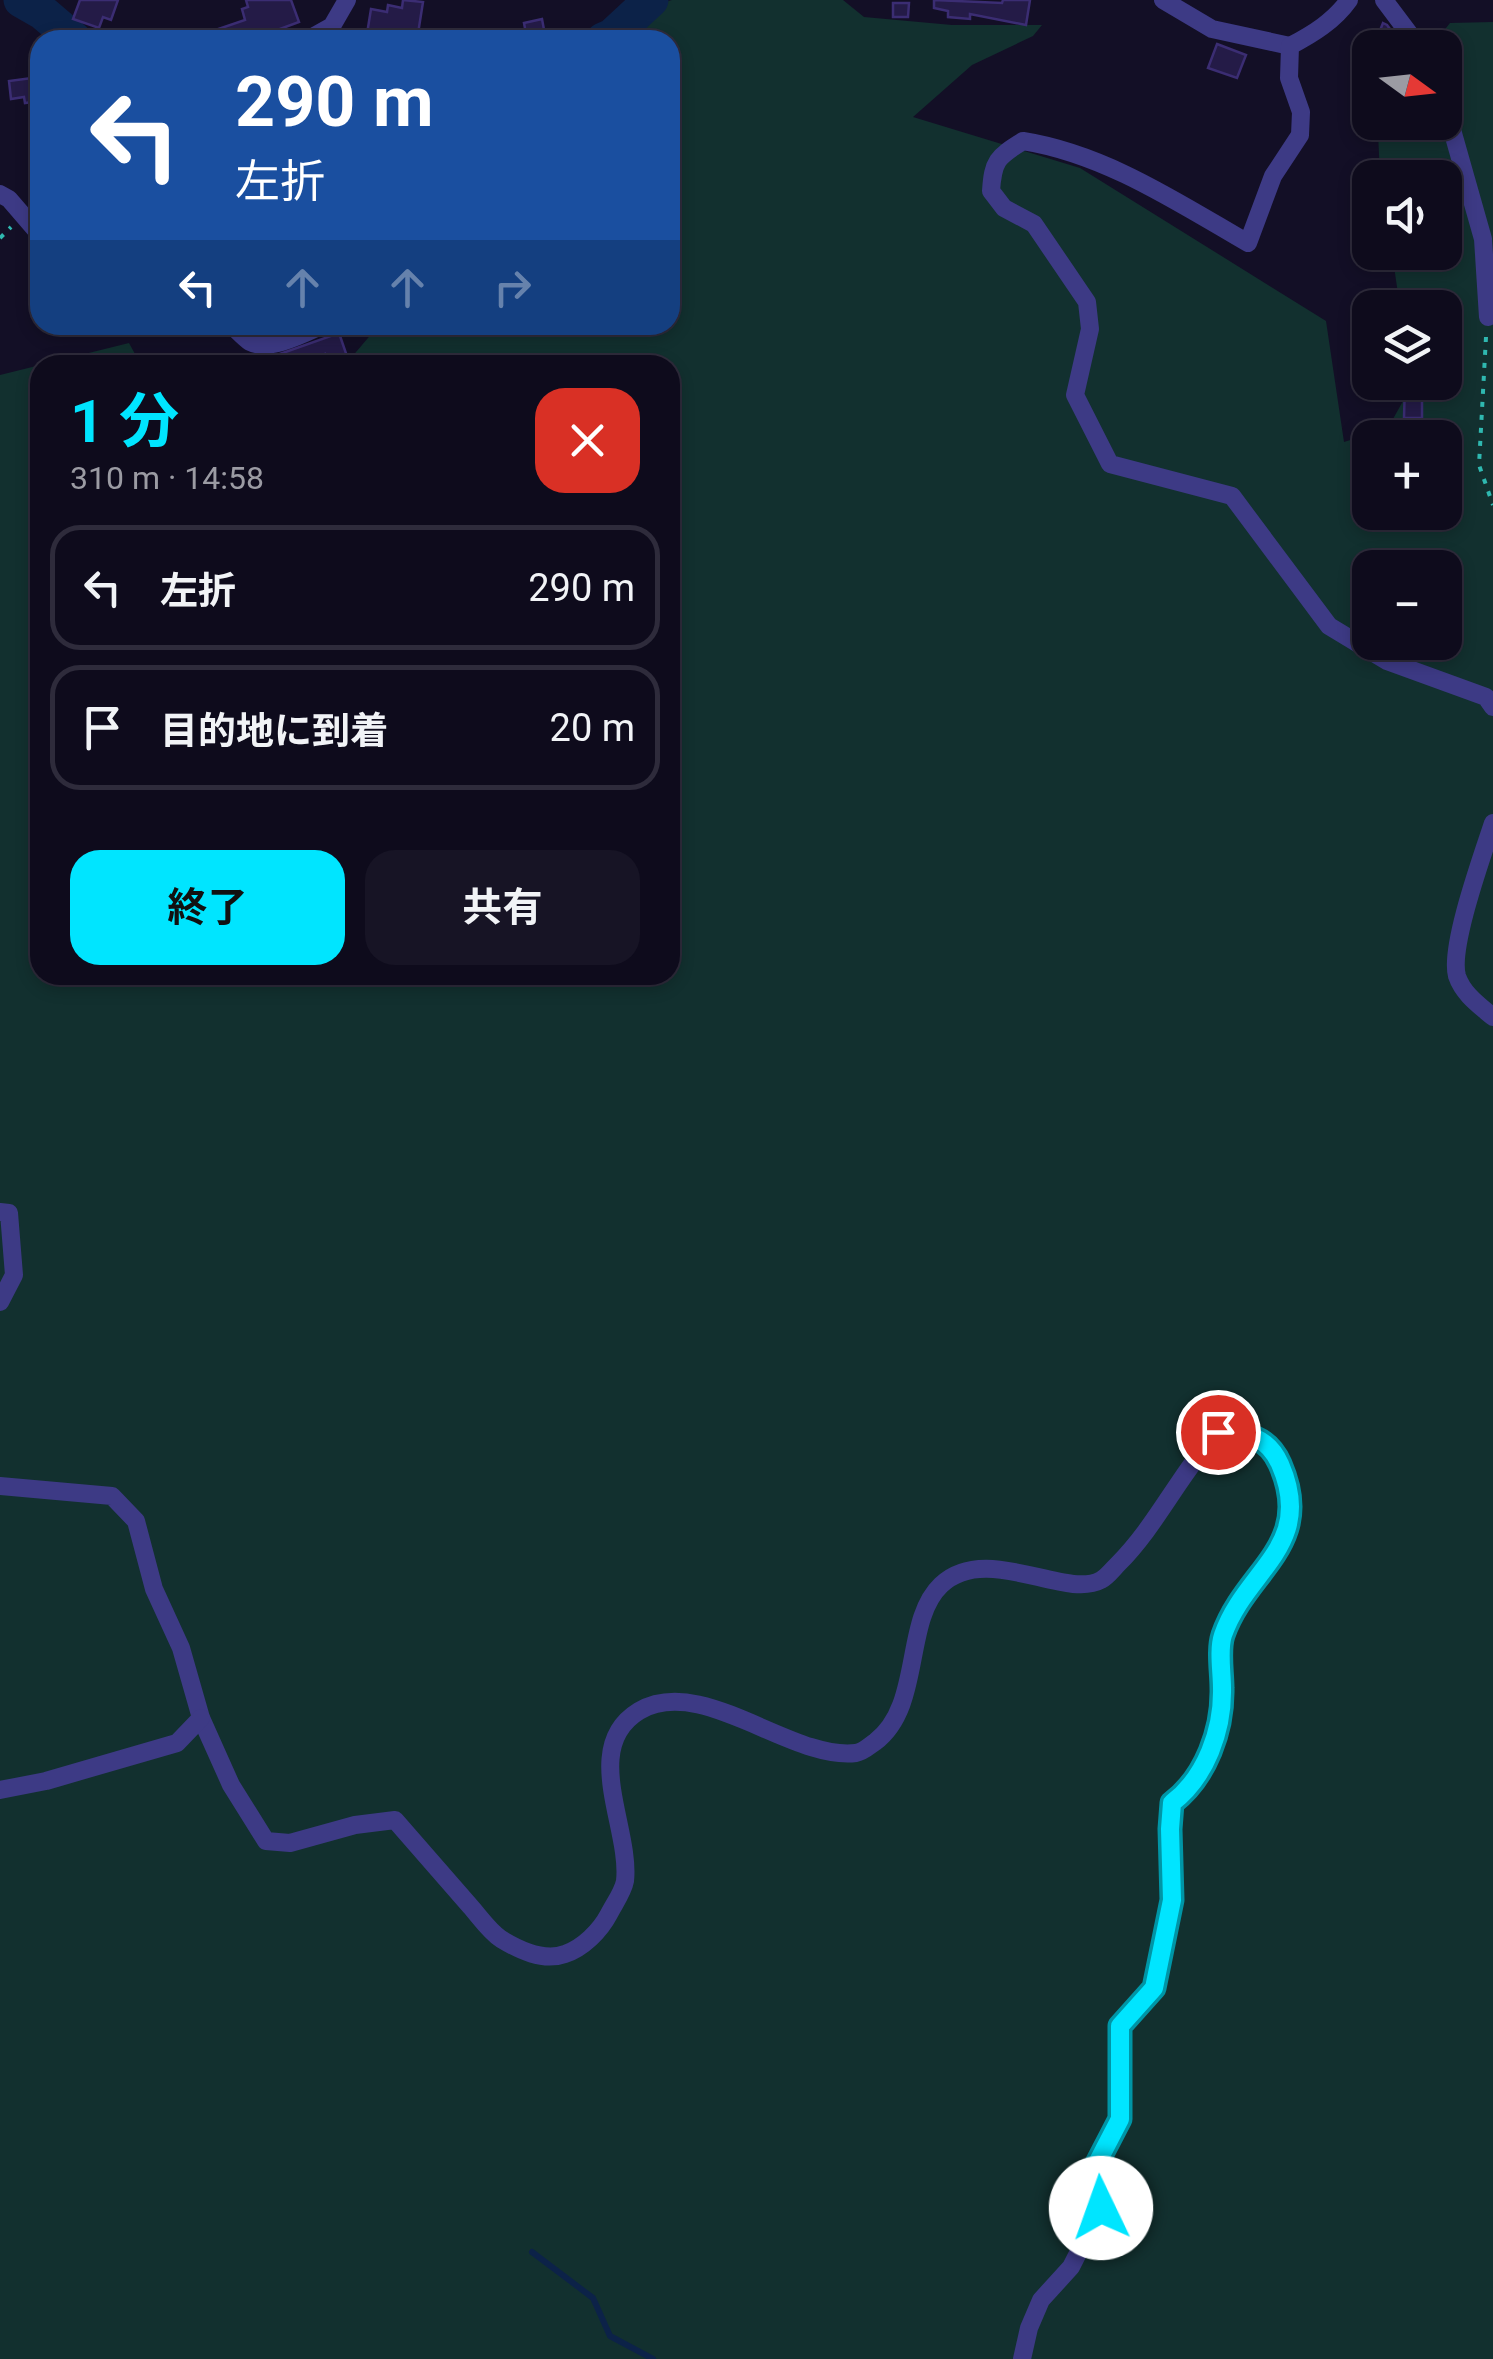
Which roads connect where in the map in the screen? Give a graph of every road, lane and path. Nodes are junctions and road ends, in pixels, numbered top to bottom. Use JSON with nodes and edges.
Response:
{"nodes":[{"id":1,"x":347,"y":0,"type":"edge"},
{"id":2,"x":1163,"y":0,"type":"edge"},
{"id":3,"x":1350,"y":0,"type":"edge"},
{"id":4,"x":1384,"y":0,"type":"edge"},
{"id":5,"x":325,"y":30,"type":"edge"},
{"id":6,"x":1406,"y":30,"type":"edge"},
{"id":7,"x":1290,"y":46,"type":"junction"},
{"id":8,"x":1455,"y":140,"type":"edge"},
{"id":9,"x":0,"y":194,"type":"edge"},
{"id":10,"x":30,"y":223,"type":"edge"},
{"id":11,"x":1488,"y":318,"type":"joint"},
{"id":12,"x":244,"y":335,"type":"edge"},
{"id":13,"x":297,"y":335,"type":"edge"},
{"id":14,"x":1493,"y":505,"type":"edge"},
{"id":15,"x":1493,"y":707,"type":"edge"},
{"id":16,"x":1493,"y":823,"type":"edge"},
{"id":17,"x":1493,"y":1017,"type":"edge"},
{"id":18,"x":0,"y":1212,"type":"edge"},
{"id":19,"x":0,"y":1302,"type":"edge"},
{"id":20,"x":0,"y":1486,"type":"edge"},
{"id":21,"x":201,"y":1718,"type":"junction"},
{"id":22,"x":0,"y":1790,"type":"edge"},
{"id":23,"x":1022,"y":2359,"type":"edge"}],
"edges":[{"from":1,"to":5,"type":"street"},
{"from":2,"to":7,"type":"street"},
{"from":3,"to":7,"type":"street"},
{"from":4,"to":6,"type":"street"},
{"from":7,"to":15,"type":"street"},
{"from":8,"to":11,"type":"street"},
{"from":9,"to":10,"type":"street"},
{"from":11,"to":14,"type":"path"},
{"from":12,"to":13,"type":"street"},
{"from":16,"to":17,"type":"street"},
{"from":18,"to":19,"type":"street"},
{"from":20,"to":21,"type":"street"},
{"from":21,"to":22,"type":"street"},
{"from":21,"to":23,"type":"street"}]}
